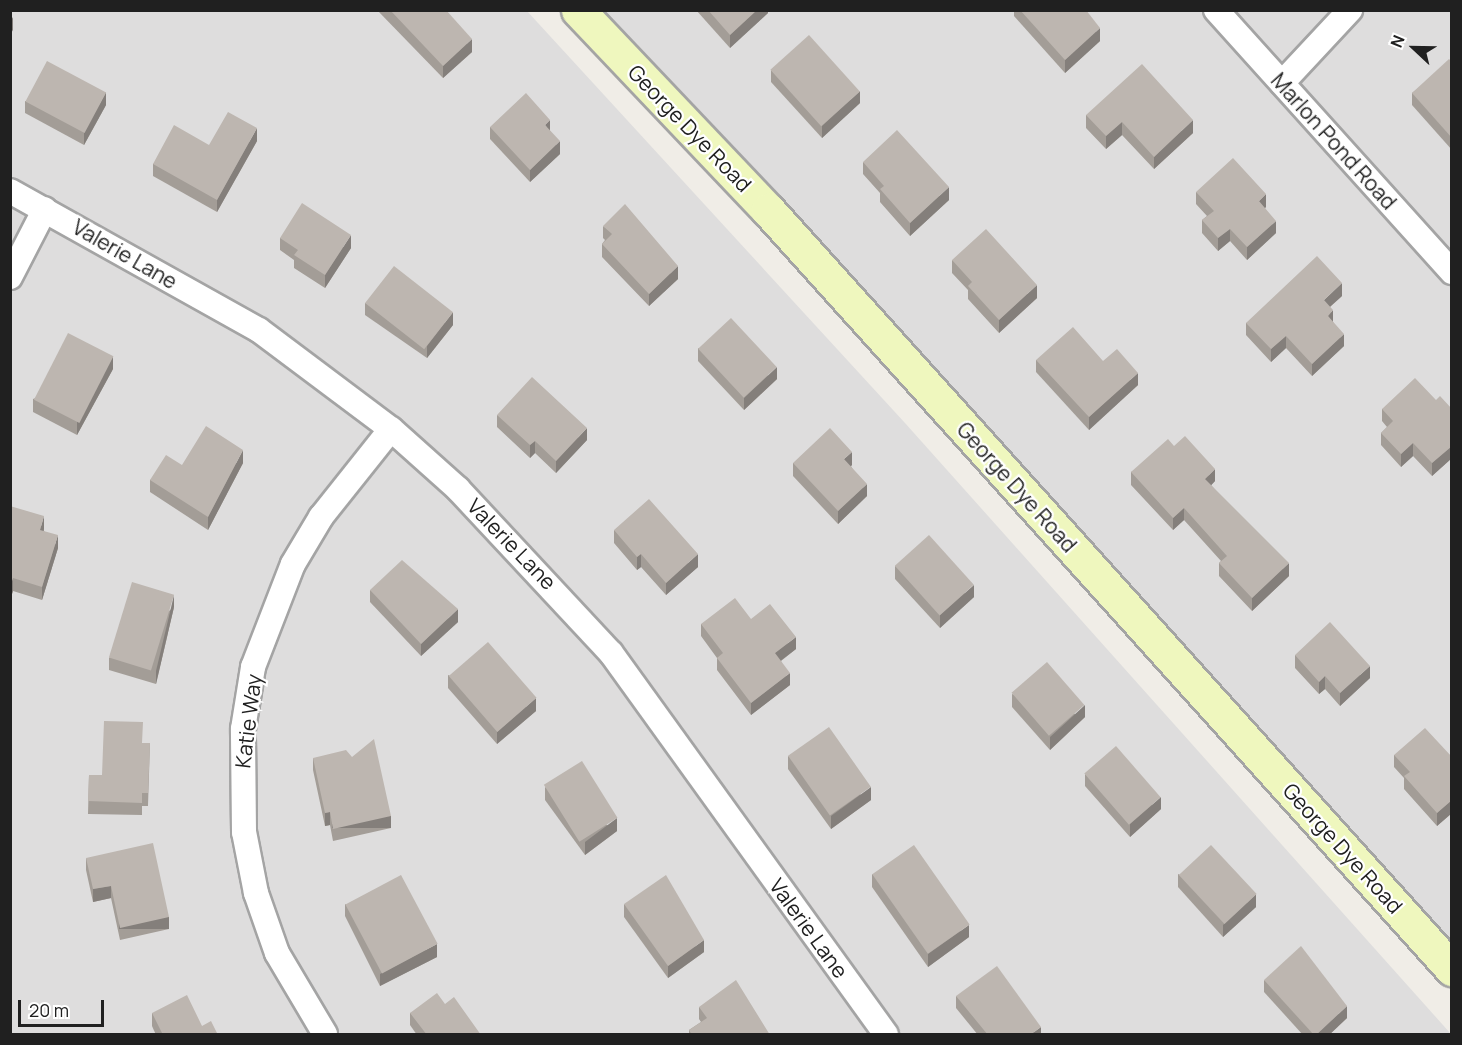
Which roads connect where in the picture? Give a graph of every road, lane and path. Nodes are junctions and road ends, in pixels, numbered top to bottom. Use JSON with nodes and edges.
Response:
{"nodes":[{"id":1,"x":578,"y":10,"type":"edge"},
{"id":2,"x":1216,"y":10,"type":"edge"},
{"id":3,"x":1350,"y":10,"type":"edge"},
{"id":4,"x":1282,"y":83,"type":"junction"},
{"id":5,"x":10,"y":191,"type":"edge"},
{"id":6,"x":45,"y":209,"type":"junction"},
{"id":7,"x":1452,"y":272,"type":"edge"},
{"id":8,"x":10,"y":277,"type":"edge"},
{"id":9,"x":391,"y":429,"type":"junction"},
{"id":10,"x":1452,"y":969,"type":"edge"},
{"id":11,"x":324,"y":1035,"type":"edge"},
{"id":12,"x":886,"y":1035,"type":"edge"}],
"edges":[{"from":1,"to":10,"type":"street","name":"George Dye Road"},
{"from":2,"to":4,"type":"street","name":"Marlon Pond Road"},
{"from":3,"to":4,"type":"street"},
{"from":4,"to":7,"type":"street","name":"Marlon Pond Road"},
{"from":5,"to":6,"type":"street","name":"Valerie Lane"},
{"from":6,"to":8,"type":"street"},
{"from":6,"to":9,"type":"street","name":"Valerie Lane"},
{"from":9,"to":11,"type":"street","name":"Katie Way"},
{"from":9,"to":12,"type":"street","name":"Valerie Lane"}]}
